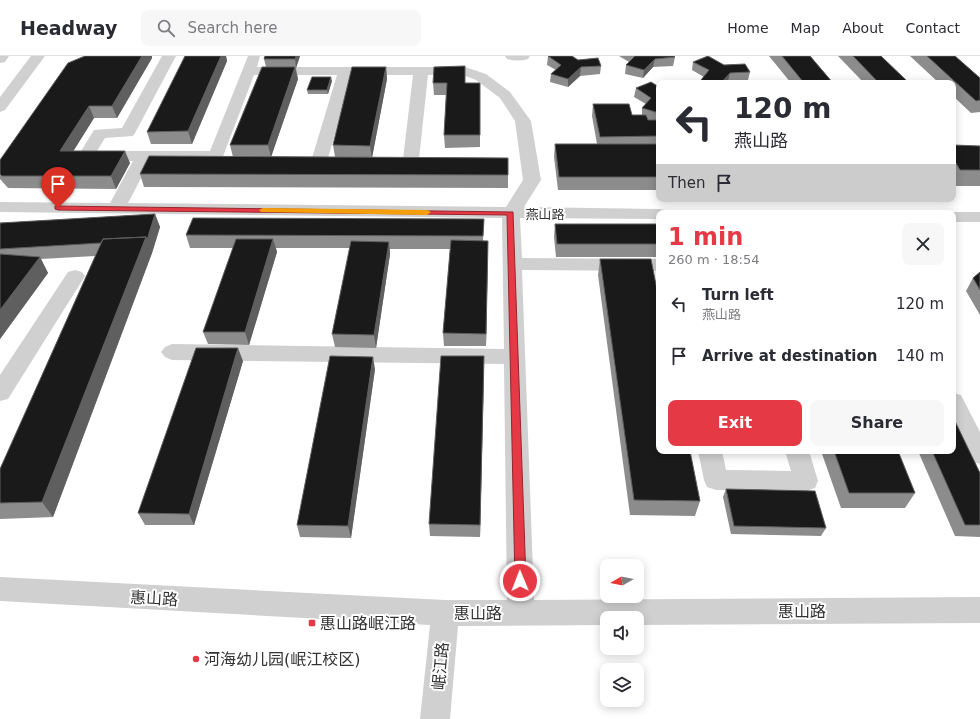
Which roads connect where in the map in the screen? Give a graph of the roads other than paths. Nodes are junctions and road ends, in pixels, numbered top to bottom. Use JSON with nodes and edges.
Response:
{"nodes":[{"id":1,"x":2,"y":56,"type":"edge"},
{"id":2,"x":38,"y":56,"type":"edge"},
{"id":3,"x":169,"y":56,"type":"edge"},
{"id":4,"x":254,"y":56,"type":"edge"},
{"id":5,"x":512,"y":56,"type":"edge"},
{"id":6,"x":523,"y":56,"type":"edge"},
{"id":7,"x":0,"y":59,"type":"edge"},
{"id":8,"x":248,"y":71,"type":"junction"},
{"id":9,"x":346,"y":71,"type":"junction"},
{"id":10,"x":421,"y":71,"type":"junction"},
{"id":11,"x":0,"y":107,"type":"edge"},
{"id":12,"x":144,"y":156,"type":"junction"},
{"id":13,"x":320,"y":158,"type":"edge"},
{"id":14,"x":411,"y":159,"type":"edge"},
{"id":15,"x":0,"y":207,"type":"edge"},
{"id":16,"x":116,"y":209,"type":"junction"},
{"id":17,"x":511,"y":213,"type":"junction"},
{"id":18,"x":656,"y":214,"type":"edge"},
{"id":19,"x":956,"y":217,"type":"edge"},
{"id":20,"x":980,"y":217,"type":"edge"},
{"id":21,"x":512,"y":264,"type":"junction"},
{"id":22,"x":656,"y":266,"type":"edge"},
{"id":23,"x":75,"y":276,"type":"dead end"},
{"id":24,"x":172,"y":352,"type":"dead end"},
{"id":25,"x":515,"y":357,"type":"junction"},
{"id":26,"x":0,"y":393,"type":"edge"},
{"id":27,"x":956,"y":407,"type":"edge"},
{"id":28,"x":711,"y":454,"type":"edge"},
{"id":29,"x":798,"y":454,"type":"edge"},
{"id":30,"x":980,"y":455,"type":"edge"},
{"id":31,"x":0,"y":589,"type":"edge"},
{"id":32,"x":980,"y":610,"type":"edge"},
{"id":33,"x":445,"y":613,"type":"junction"},
{"id":34,"x":521,"y":613,"type":"junction"},
{"id":35,"x":435,"y":719,"type":"edge"}],
"edges":[{"from":1,"to":7,"type":"street"},
{"from":2,"to":11,"type":"street"},
{"from":3,"to":12,"type":"street"},
{"from":4,"to":8,"type":"street"},
{"from":5,"to":6,"type":"street"},
{"from":8,"to":9,"type":"street"},
{"from":8,"to":12,"type":"street"},
{"from":9,"to":10,"type":"street"},
{"from":9,"to":13,"type":"street"},
{"from":10,"to":14,"type":"street"},
{"from":10,"to":17,"type":"street"},
{"from":12,"to":16,"type":"street"},
{"from":15,"to":16,"type":"street","name":"燕山路"},
{"from":16,"to":17,"type":"street","name":"燕山路"},
{"from":17,"to":18,"type":"street","name":"燕山路"},
{"from":17,"to":21,"type":"street"},
{"from":19,"to":20,"type":"street"},
{"from":21,"to":22,"type":"street"},
{"from":21,"to":25,"type":"street"},
{"from":23,"to":26,"type":"street"},
{"from":24,"to":25,"type":"street"},
{"from":25,"to":34,"type":"street"},
{"from":27,"to":30,"type":"street"},
{"from":28,"to":29,"type":"street"},
{"from":31,"to":33,"type":"street","name":"惠山路"},
{"from":32,"to":34,"type":"street","name":"惠山路"},
{"from":33,"to":34,"type":"street","name":"惠山路"},
{"from":33,"to":35,"type":"street","name":"岷江路"}]}
